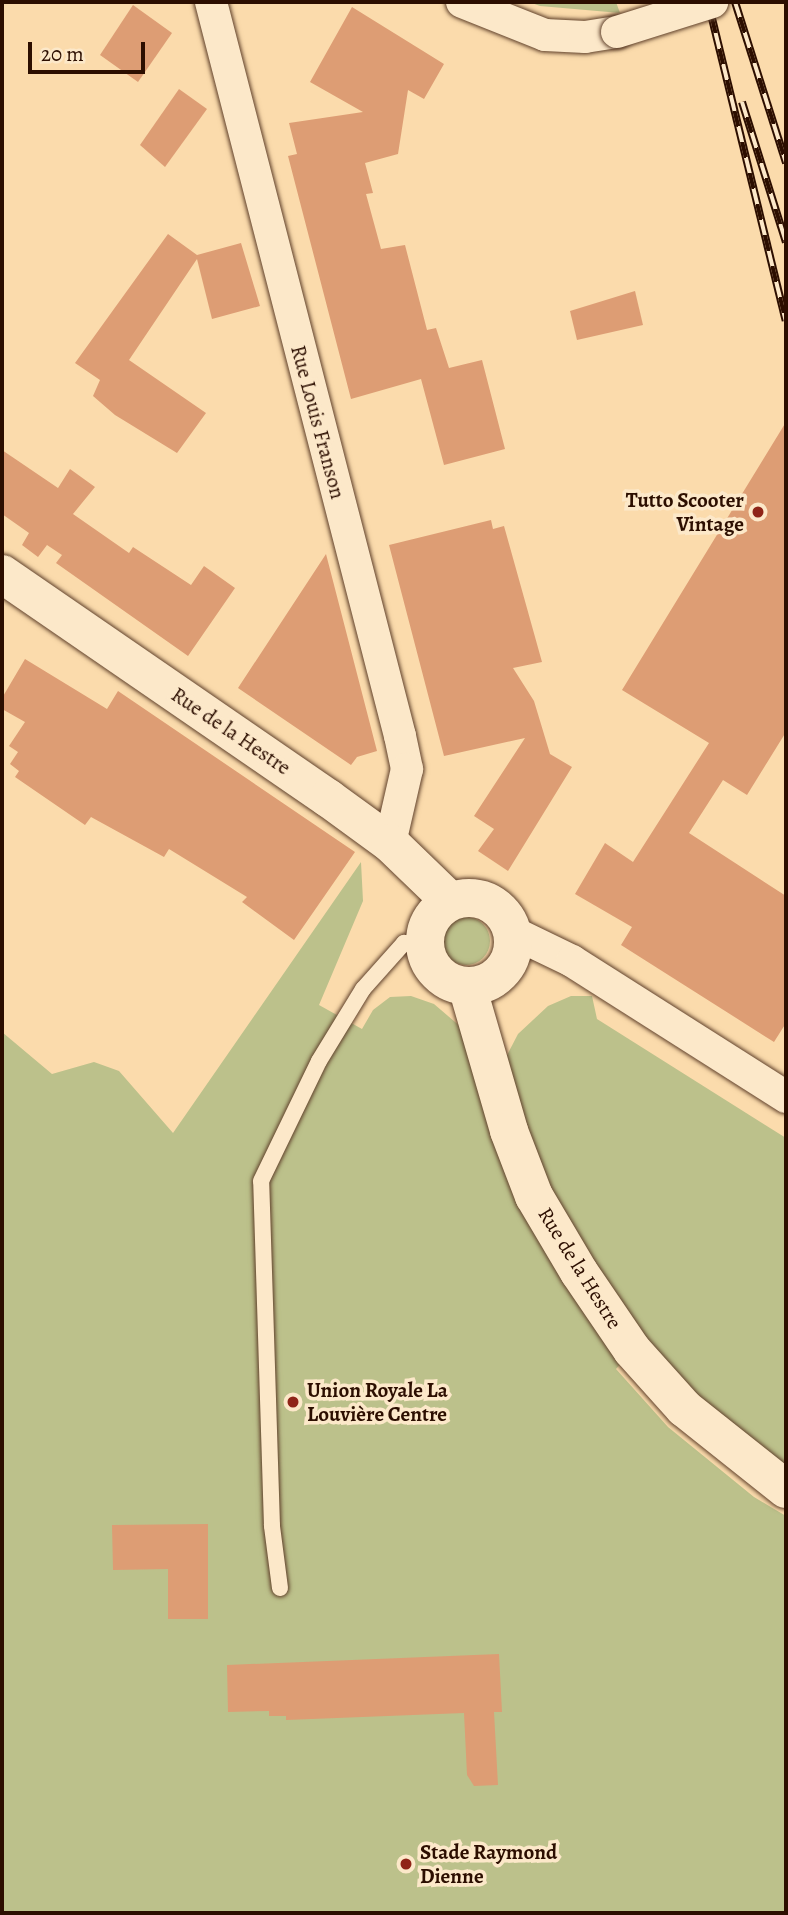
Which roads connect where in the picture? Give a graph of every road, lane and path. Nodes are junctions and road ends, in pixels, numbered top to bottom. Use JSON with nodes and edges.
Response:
{"nodes":[{"id":1,"x":211,"y":2,"type":"edge"},
{"id":2,"x":462,"y":2,"type":"edge"},
{"id":3,"x":712,"y":2,"type":"edge"},
{"id":4,"x":2,"y":574,"type":"edge"},
{"id":5,"x":390,"y":844,"type":"junction"},
{"id":6,"x":450,"y":901,"type":"junction"},
{"id":7,"x":512,"y":932,"type":"junction"},
{"id":8,"x":425,"y":947,"type":"junction"},
{"id":9,"x":467,"y":986,"type":"junction"},
{"id":10,"x":786,"y":1097,"type":"edge"},
{"id":11,"x":786,"y":1489,"type":"edge"},
{"id":12,"x":280,"y":1588,"type":"dead end"}],
"edges":[{"from":1,"to":5,"type":"street","name":"Rue Louis Franson"},
{"from":2,"to":3,"type":"street","bridge":true},
{"from":4,"to":5,"type":"street","name":"Rue de la Hestre"},
{"from":5,"to":6,"type":"street","name":"Rue de la Hestre"},
{"from":6,"to":7,"type":"street"},
{"from":6,"to":8,"type":"street"},
{"from":7,"to":9,"type":"street"},
{"from":7,"to":10,"type":"street"},
{"from":8,"to":9,"type":"street"},
{"from":8,"to":12,"type":"lane"},
{"from":9,"to":11,"type":"street","name":"Rue de la Hestre"}]}
